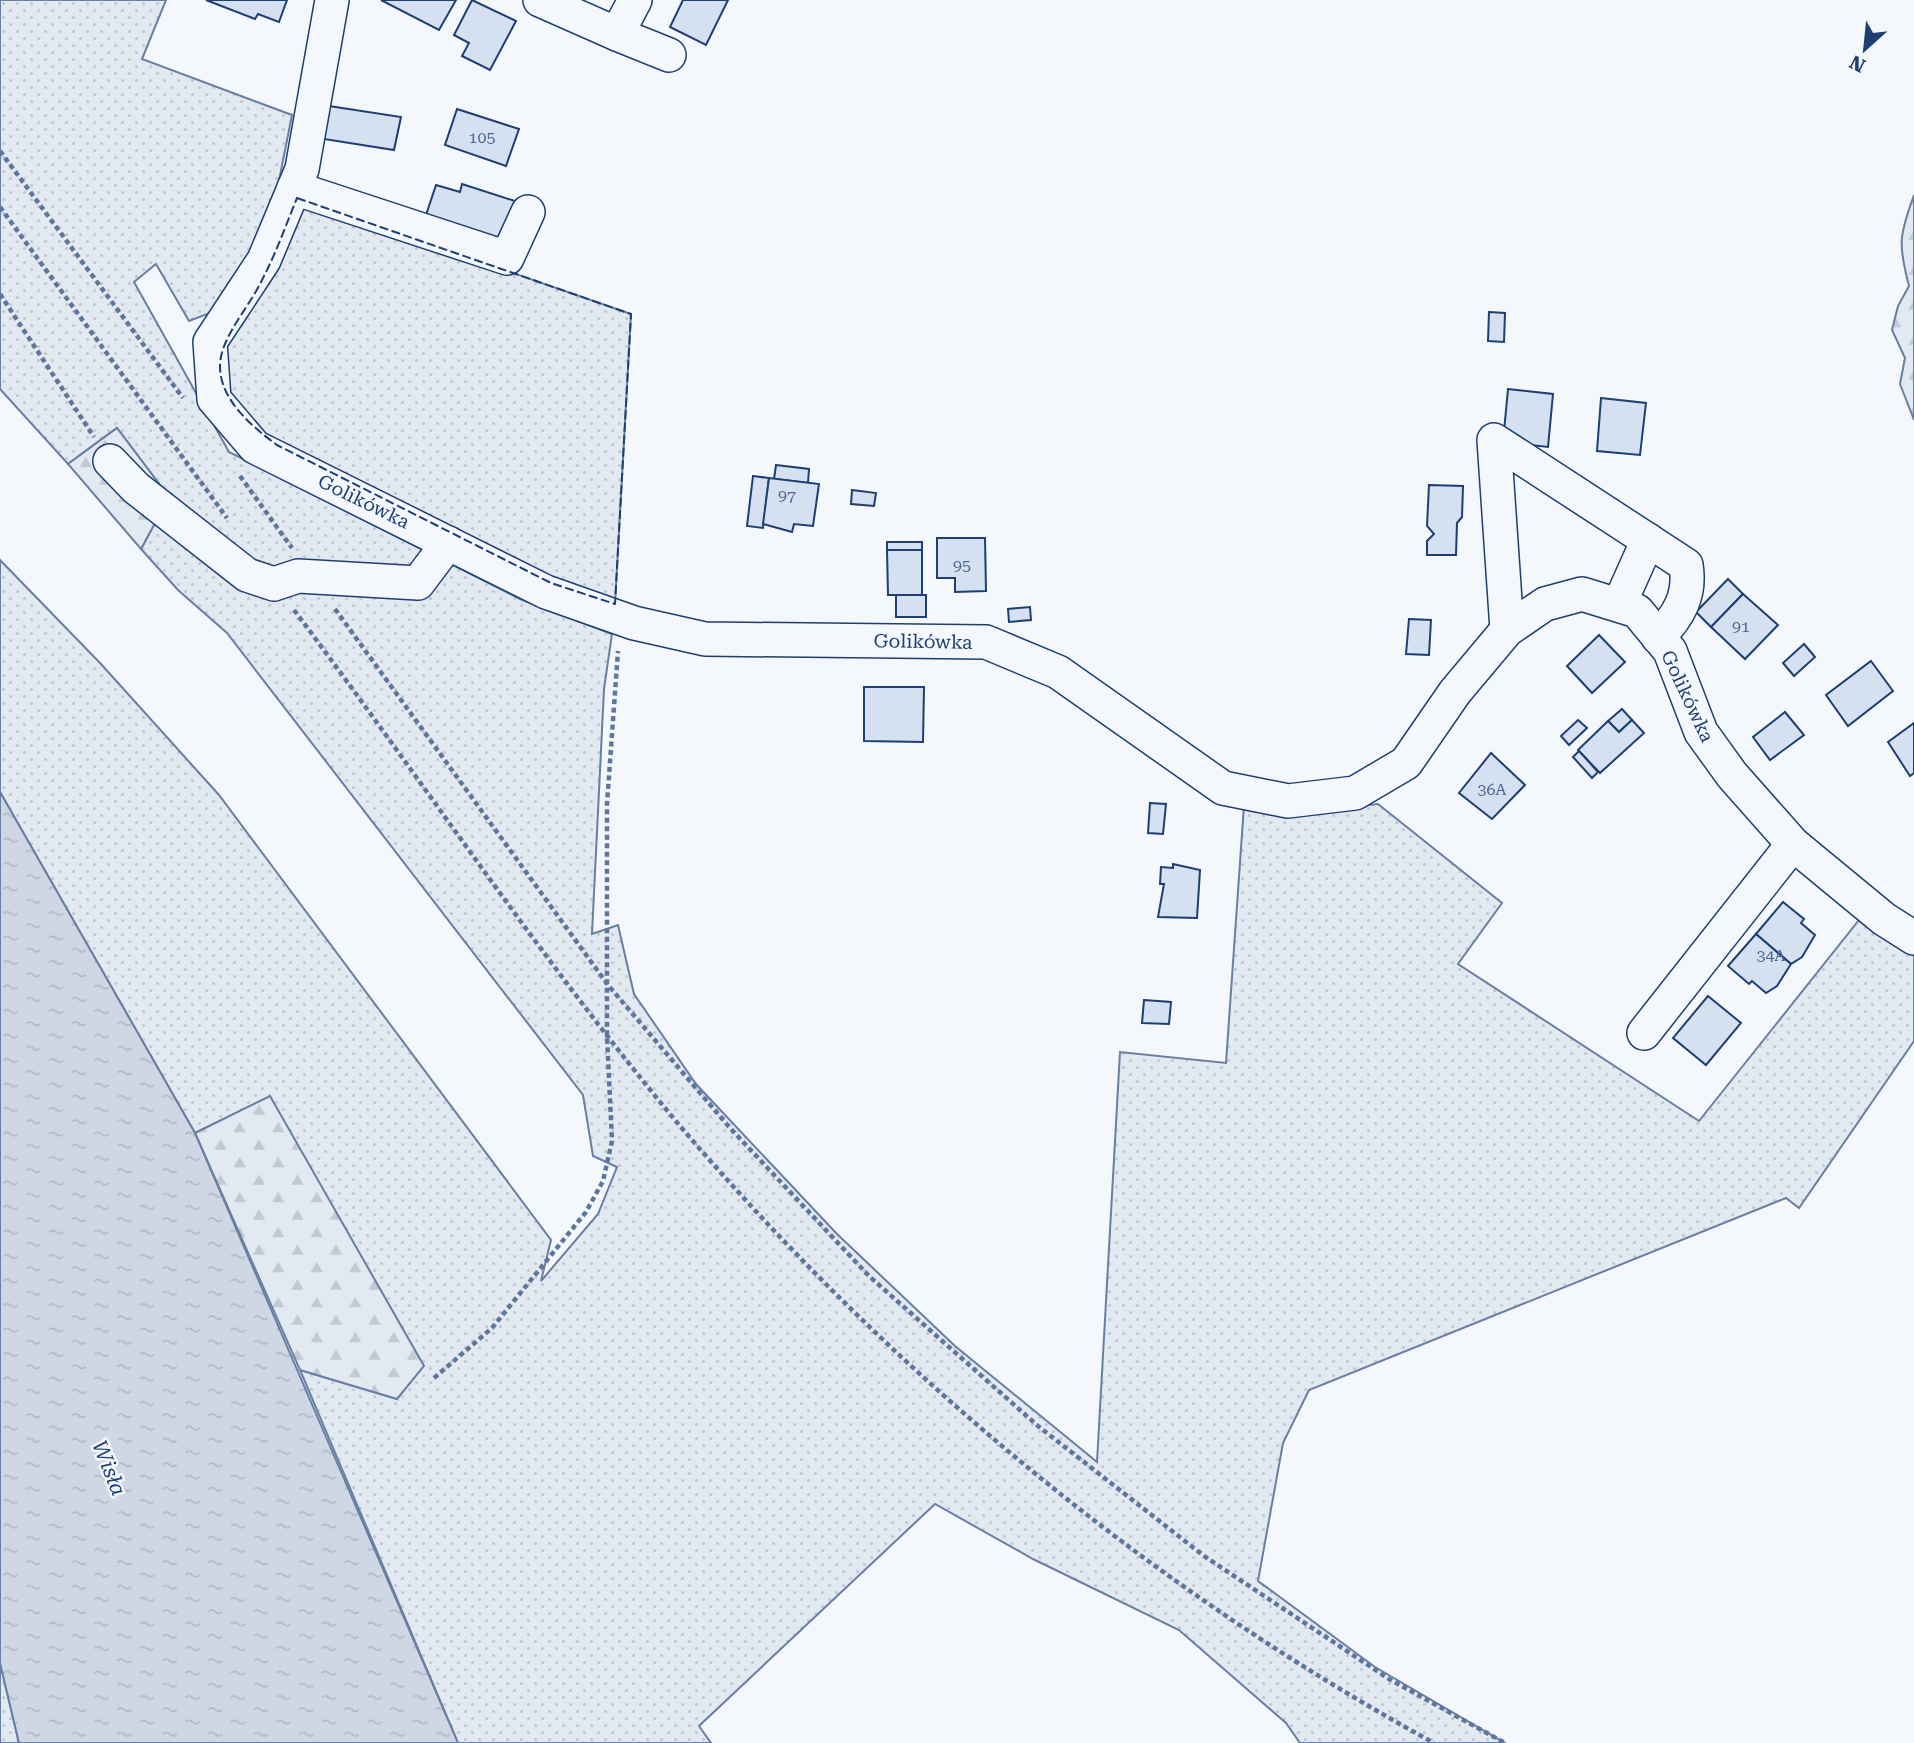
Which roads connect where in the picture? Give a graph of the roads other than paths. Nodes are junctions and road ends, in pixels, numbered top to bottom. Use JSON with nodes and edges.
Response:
{"nodes":[{"id":1,"x":332,"y":0,"type":"edge"},
{"id":2,"x":540,"y":0,"type":"edge"},
{"id":3,"x":635,"y":0,"type":"edge"},
{"id":4,"x":617,"y":34,"type":"junction"},
{"id":5,"x":668,"y":55,"type":"dead end"},
{"id":6,"x":294,"y":188,"type":"junction"},
{"id":7,"x":528,"y":212,"type":"dead end"},
{"id":8,"x":205,"y":429,"type":"road end"},
{"id":9,"x":244,"y":457,"type":"junction"},
{"id":10,"x":110,"y":461,"type":"road end"},
{"id":11,"x":1648,"y":540,"type":"junction"},
{"id":12,"x":448,"y":543,"type":"junction"},
{"id":13,"x":1619,"y":605,"type":"junction"},
{"id":14,"x":1507,"y":630,"type":"junction"},
{"id":15,"x":1658,"y":637,"type":"junction"},
{"id":16,"x":1793,"y":844,"type":"junction"},
{"id":17,"x":1914,"y":938,"type":"edge"},
{"id":18,"x":1644,"y":1033,"type":"dead end"}],
"edges":[{"from":1,"to":6,"type":"street","name":"Golikówka"},
{"from":2,"to":4,"type":"street"},
{"from":3,"to":4,"type":"street"},
{"from":4,"to":5,"type":"street"},
{"from":6,"to":7,"type":"street"},
{"from":6,"to":9,"type":"street","name":"Golikówka"},
{"from":8,"to":9,"type":"street"},
{"from":9,"to":12,"type":"street","name":"Golikówka"},
{"from":10,"to":12,"type":"street"},
{"from":11,"to":13,"type":"street"},
{"from":11,"to":14,"type":"street"},
{"from":11,"to":15,"type":"street"},
{"from":12,"to":14,"type":"street","name":"Golikówka"},
{"from":13,"to":14,"type":"street","name":"Golikówka"},
{"from":13,"to":15,"type":"street","name":"Golikówka"},
{"from":15,"to":16,"type":"street","name":"Golikówka"},
{"from":16,"to":17,"type":"street","name":"Golikówka"},
{"from":16,"to":18,"type":"street"}]}
